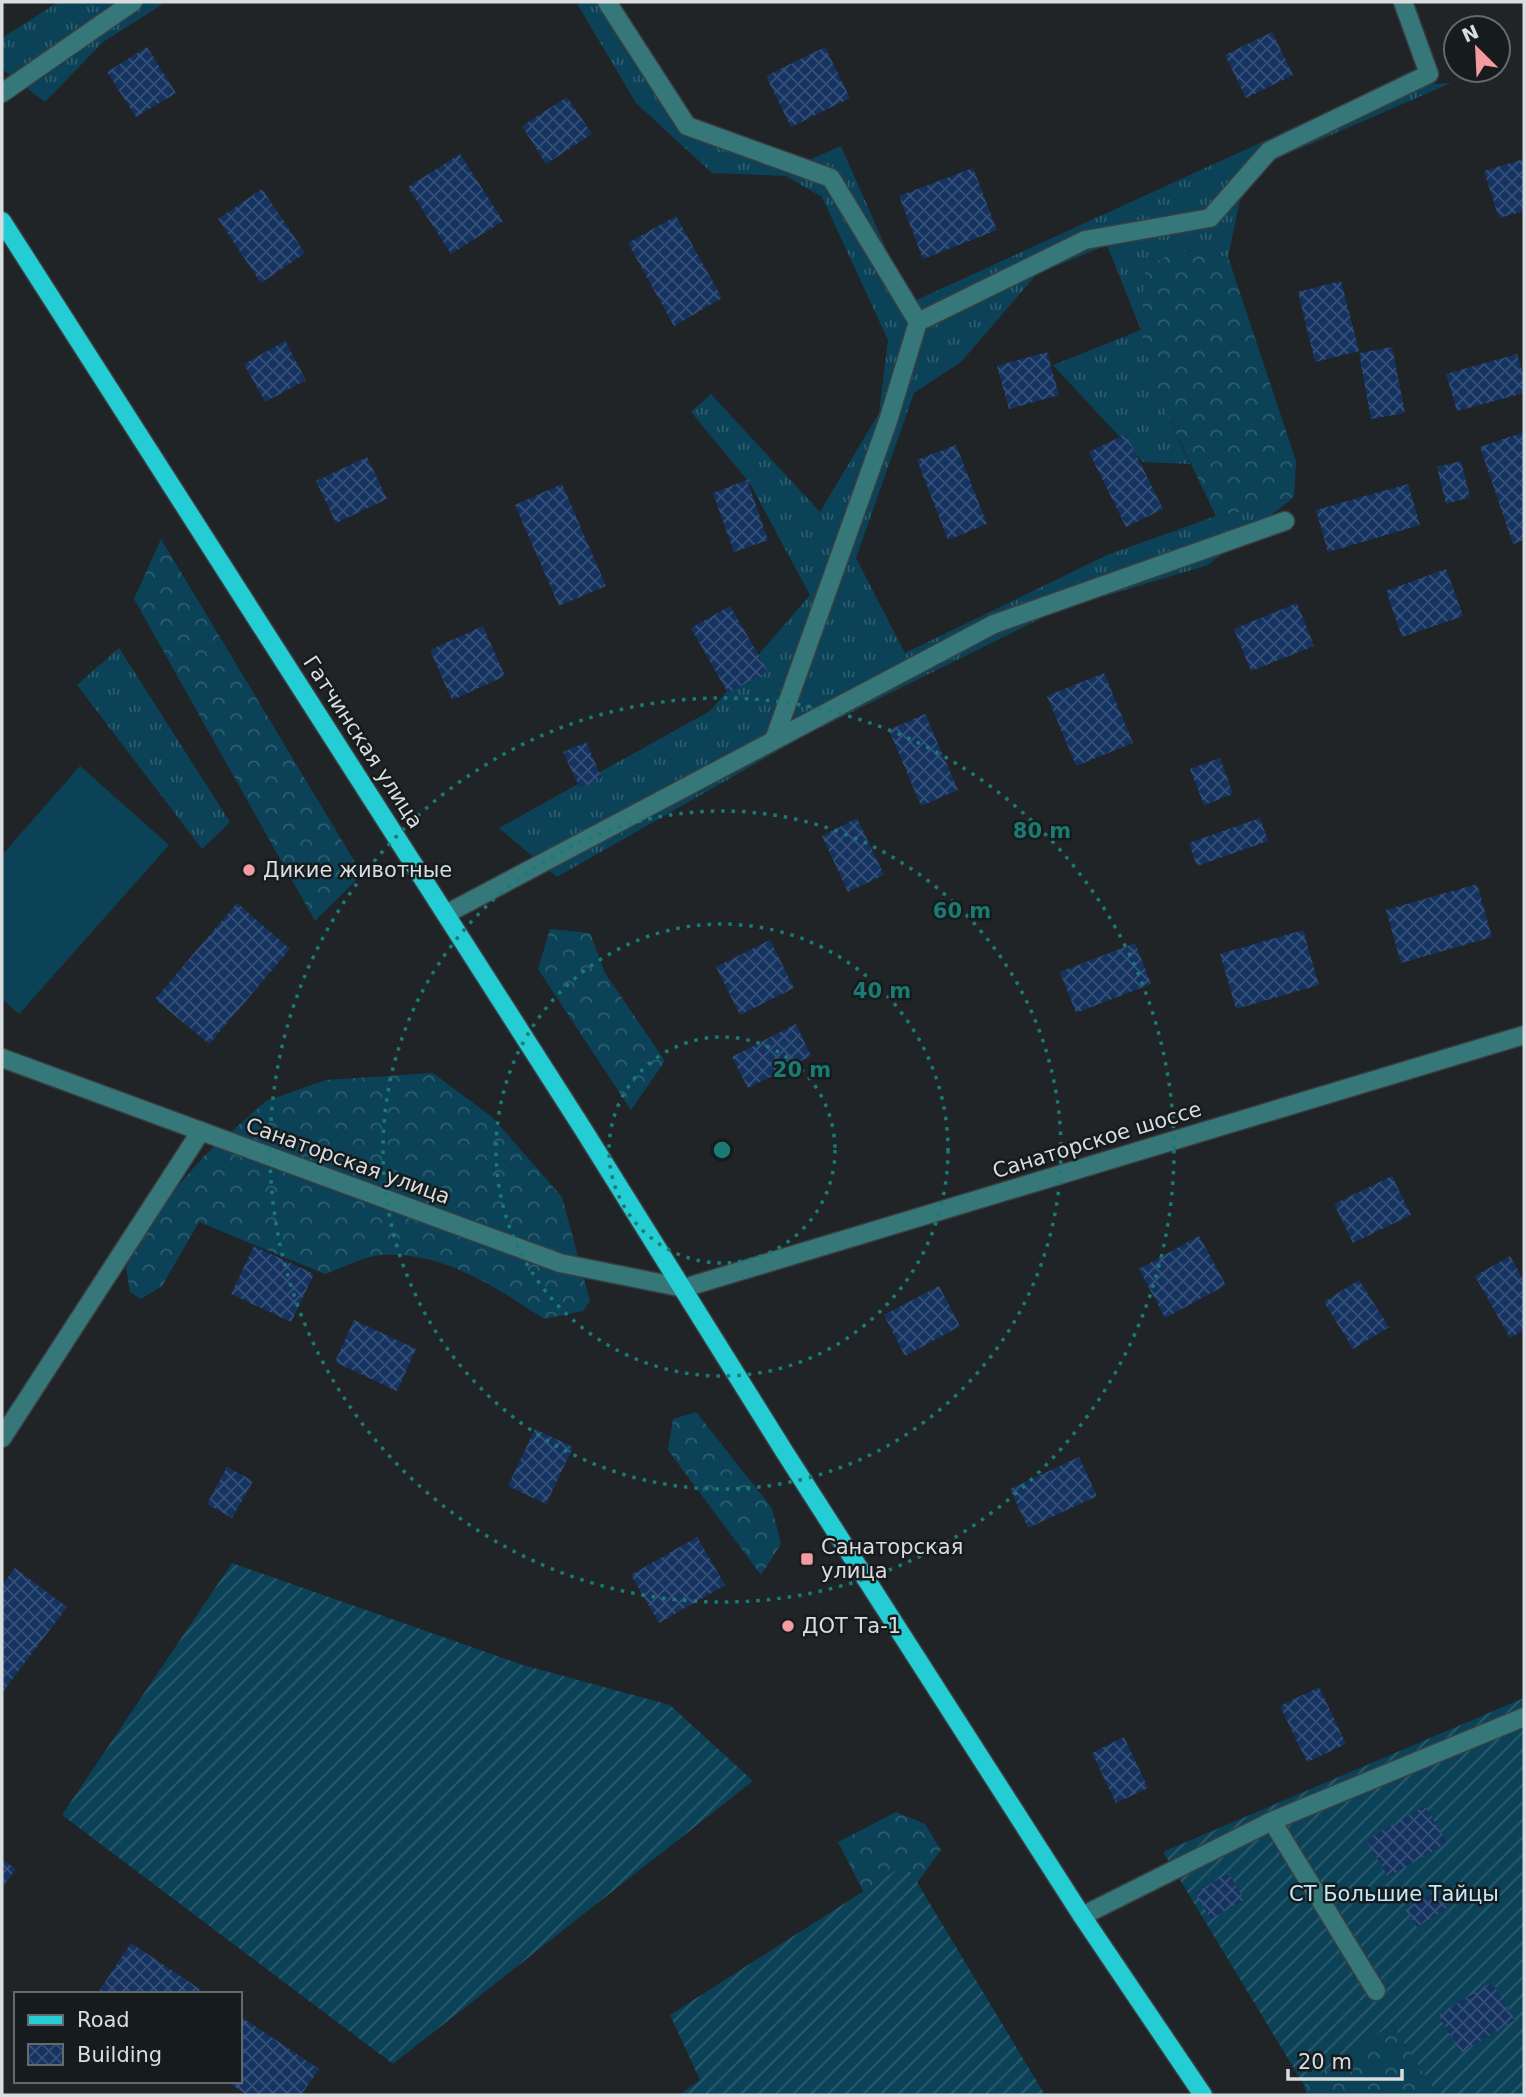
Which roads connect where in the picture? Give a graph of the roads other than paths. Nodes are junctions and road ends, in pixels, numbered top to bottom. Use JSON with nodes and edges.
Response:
{"nodes":[{"id":1,"x":133,"y":2,"type":"edge"},
{"id":2,"x":607,"y":2,"type":"edge"},
{"id":3,"x":1404,"y":2,"type":"edge"},
{"id":4,"x":2,"y":93,"type":"edge"},
{"id":5,"x":2,"y":221,"type":"edge"},
{"id":6,"x":918,"y":322,"type":"junction"},
{"id":7,"x":1285,"y":521,"type":"dead end"},
{"id":8,"x":774,"y":740,"type":"junction"},
{"id":9,"x":446,"y":914,"type":"junction"},
{"id":10,"x":1524,"y":1035,"type":"edge"},
{"id":11,"x":2,"y":1058,"type":"edge"},
{"id":12,"x":201,"y":1131,"type":"junction"},
{"id":13,"x":684,"y":1288,"type":"junction"},
{"id":14,"x":2,"y":1438,"type":"edge"},
{"id":15,"x":1524,"y":1717,"type":"edge"},
{"id":16,"x":1272,"y":1821,"type":"junction"},
{"id":17,"x":1082,"y":1916,"type":"junction"},
{"id":18,"x":1376,"y":1991,"type":"dead end"},
{"id":19,"x":1203,"y":2095,"type":"edge"}],
"edges":[{"from":1,"to":4,"type":"street"},
{"from":2,"to":6,"type":"street"},
{"from":3,"to":6,"type":"street"},
{"from":5,"to":9,"type":"main road","name":"Гатчинская улица"},
{"from":6,"to":8,"type":"street"},
{"from":7,"to":8,"type":"street"},
{"from":8,"to":9,"type":"street"},
{"from":9,"to":13,"type":"main road","name":"Гатчинская улица"},
{"from":10,"to":13,"type":"street","name":"Санаторское шоссе"},
{"from":11,"to":12,"type":"street","name":"Санаторская улица"},
{"from":12,"to":13,"type":"street","name":"Санаторская улица"},
{"from":12,"to":14,"type":"street"},
{"from":13,"to":17,"type":"main road","name":"Гатчинская улица"},
{"from":15,"to":16,"type":"street"},
{"from":16,"to":17,"type":"street"},
{"from":16,"to":18,"type":"street"},
{"from":17,"to":19,"type":"main road","name":"Гатчинская улица"}]}
